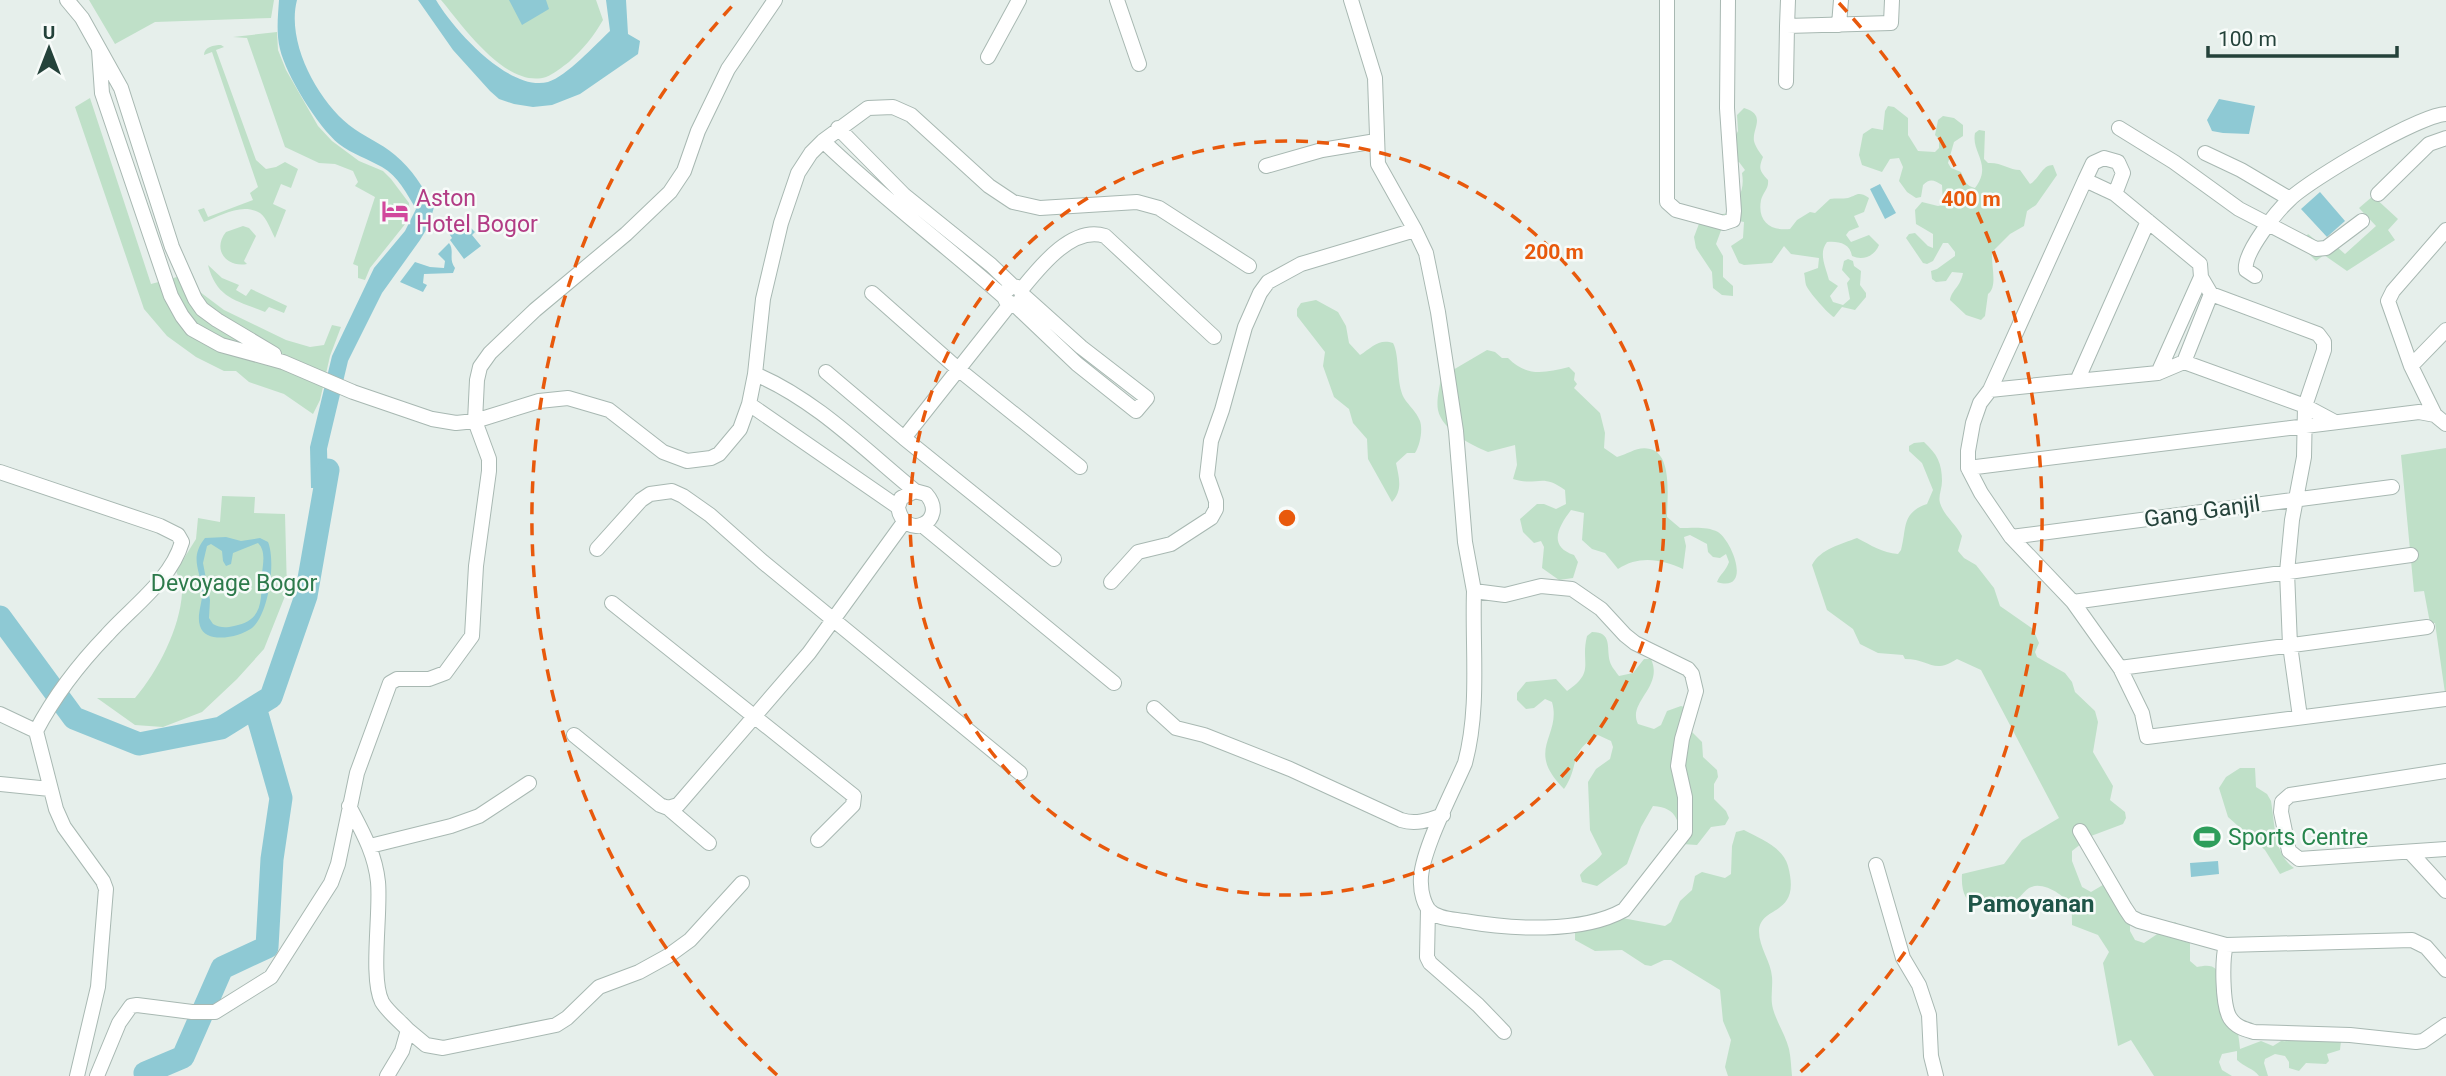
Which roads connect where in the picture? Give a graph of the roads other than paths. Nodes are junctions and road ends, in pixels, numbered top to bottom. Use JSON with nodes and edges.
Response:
{"nodes":[{"id":1,"x":68,"y":0,"type":"edge"},
{"id":2,"x":775,"y":0,"type":"edge"},
{"id":3,"x":1019,"y":0,"type":"edge"},
{"id":4,"x":1117,"y":0,"type":"edge"},
{"id":5,"x":1351,"y":0,"type":"edge"},
{"id":6,"x":1667,"y":0,"type":"edge"},
{"id":7,"x":1728,"y":0,"type":"edge"},
{"id":8,"x":1788,"y":0,"type":"edge"},
{"id":9,"x":1841,"y":0,"type":"edge"},
{"id":10,"x":1892,"y":0,"type":"edge"},
{"id":11,"x":1839,"y":25,"type":"junction"},
{"id":12,"x":1787,"y":26,"type":"junction"},
{"id":13,"x":99,"y":50,"type":"junction"},
{"id":14,"x":988,"y":57,"type":"dead end"},
{"id":15,"x":1139,"y":64,"type":"dead end"},
{"id":16,"x":1786,"y":82,"type":"dead end"},
{"id":17,"x":2446,"y":114,"type":"edge"},
{"id":18,"x":838,"y":128,"type":"junction"},
{"id":19,"x":2119,"y":128,"type":"dead end"},
{"id":20,"x":2446,"y":138,"type":"edge"},
{"id":21,"x":823,"y":141,"type":"junction"},
{"id":22,"x":1376,"y":141,"type":"junction"},
{"id":23,"x":2205,"y":153,"type":"dead end"},
{"id":24,"x":874,"y":165,"type":"junction"},
{"id":25,"x":1266,"y":166,"type":"dead end"},
{"id":26,"x":862,"y":179,"type":"junction"},
{"id":27,"x":2085,"y":180,"type":"junction"},
{"id":28,"x":2115,"y":194,"type":"junction"},
{"id":29,"x":2378,"y":194,"type":"dead end"},
{"id":30,"x":2290,"y":200,"type":"junction"},
{"id":31,"x":921,"y":218,"type":"junction"},
{"id":32,"x":2148,"y":221,"type":"junction"},
{"id":33,"x":2362,"y":221,"type":"dead end"},
{"id":34,"x":2270,"y":224,"type":"junction"},
{"id":35,"x":1415,"y":230,"type":"junction"},
{"id":36,"x":2446,"y":230,"type":"edge"},
{"id":37,"x":1249,"y":266,"type":"dead end"},
{"id":38,"x":2255,"y":276,"type":"dead end"},
{"id":39,"x":2201,"y":277,"type":"junction"},
{"id":40,"x":872,"y":293,"type":"dead end"},
{"id":41,"x":2211,"y":294,"type":"junction"},
{"id":42,"x":1014,"y":296,"type":"junction"},
{"id":43,"x":2446,"y":330,"type":"edge"},
{"id":44,"x":1214,"y":337,"type":"dead end"},
{"id":45,"x":1062,"y":339,"type":"junction"},
{"id":46,"x":1097,"y":360,"type":"junction"},
{"id":47,"x":283,"y":362,"type":"junction"},
{"id":48,"x":2184,"y":362,"type":"junction"},
{"id":49,"x":2411,"y":366,"type":"junction"},
{"id":50,"x":958,"y":369,"type":"junction"},
{"id":51,"x":827,"y":372,"type":"dead end"},
{"id":52,"x":1088,"y":372,"type":"junction"},
{"id":53,"x":2158,"y":373,"type":"junction"},
{"id":54,"x":755,"y":374,"type":"junction"},
{"id":55,"x":2077,"y":381,"type":"junction"},
{"id":56,"x":1990,"y":390,"type":"junction"},
{"id":57,"x":749,"y":404,"type":"junction"},
{"id":58,"x":2305,"y":406,"type":"junction"},
{"id":59,"x":2440,"y":419,"type":"edge"},
{"id":60,"x":475,"y":421,"type":"junction"},
{"id":61,"x":2337,"y":422,"type":"junction"},
{"id":62,"x":2305,"y":426,"type":"junction"},
{"id":63,"x":904,"y":438,"type":"junction"},
{"id":64,"x":1080,"y":467,"type":"dead end"},
{"id":65,"x":1968,"y":468,"type":"junction"},
{"id":66,"x":0,"y":472,"type":"edge"},
{"id":67,"x":2392,"y":487,"type":"dead end"},
{"id":68,"x":915,"y":491,"type":"junction"},
{"id":69,"x":2298,"y":498,"type":"junction"},
{"id":70,"x":898,"y":507,"type":"junction"},
{"id":71,"x":904,"y":522,"type":"junction"},
{"id":72,"x":922,"y":525,"type":"junction"},
{"id":73,"x":2011,"y":537,"type":"junction"},
{"id":74,"x":597,"y":550,"type":"dead end"},
{"id":75,"x":2411,"y":555,"type":"dead end"},
{"id":76,"x":1055,"y":559,"type":"dead end"},
{"id":77,"x":2287,"y":572,"type":"junction"},
{"id":78,"x":1111,"y":582,"type":"dead end"},
{"id":79,"x":1474,"y":591,"type":"junction"},
{"id":80,"x":2073,"y":602,"type":"junction"},
{"id":81,"x":612,"y":603,"type":"dead end"},
{"id":82,"x":834,"y":620,"type":"junction"},
{"id":83,"x":2427,"y":627,"type":"dead end"},
{"id":84,"x":2290,"y":645,"type":"junction"},
{"id":85,"x":2120,"y":668,"type":"junction"},
{"id":86,"x":1114,"y":683,"type":"dead end"},
{"id":87,"x":2446,"y":699,"type":"edge"},
{"id":88,"x":1154,"y":708,"type":"dead end"},
{"id":89,"x":0,"y":714,"type":"edge"},
{"id":90,"x":755,"y":715,"type":"junction"},
{"id":91,"x":2300,"y":717,"type":"junction"},
{"id":92,"x":36,"y":731,"type":"junction"},
{"id":93,"x":574,"y":735,"type":"dead end"},
{"id":94,"x":2446,"y":771,"type":"edge"},
{"id":95,"x":1020,"y":773,"type":"dead end"},
{"id":96,"x":0,"y":783,"type":"edge"},
{"id":97,"x":529,"y":783,"type":"dead end"},
{"id":98,"x":50,"y":789,"type":"junction"},
{"id":99,"x":349,"y":806,"type":"junction"},
{"id":100,"x":668,"y":807,"type":"junction"},
{"id":101,"x":1443,"y":815,"type":"junction"},
{"id":102,"x":2080,"y":831,"type":"dead end"},
{"id":103,"x":818,"y":840,"type":"dead end"},
{"id":104,"x":709,"y":843,"type":"dead end"},
{"id":105,"x":370,"y":845,"type":"junction"},
{"id":106,"x":2446,"y":849,"type":"edge"},
{"id":107,"x":2411,"y":853,"type":"junction"},
{"id":108,"x":1876,"y":865,"type":"dead end"},
{"id":109,"x":742,"y":883,"type":"dead end"},
{"id":110,"x":2446,"y":891,"type":"edge"},
{"id":111,"x":1428,"y":909,"type":"junction"},
{"id":112,"x":2226,"y":945,"type":"junction"},
{"id":113,"x":2446,"y":970,"type":"edge"},
{"id":114,"x":2446,"y":1025,"type":"edge"},
{"id":115,"x":408,"y":1030,"type":"junction"},
{"id":116,"x":1504,"y":1032,"type":"dead end"},
{"id":117,"x":77,"y":1076,"type":"edge"},
{"id":118,"x":97,"y":1076,"type":"edge"},
{"id":119,"x":387,"y":1076,"type":"edge"},
{"id":120,"x":1936,"y":1076,"type":"edge"}],
"edges":[{"from":1,"to":13,"type":"street"},
{"from":2,"to":60,"type":"street"},
{"from":3,"to":14,"type":"street"},
{"from":4,"to":15,"type":"street"},
{"from":5,"to":22,"type":"street"},
{"from":6,"to":7,"type":"street"},
{"from":8,"to":12,"type":"street"},
{"from":9,"to":11,"type":"street"},
{"from":10,"to":11,"type":"street"},
{"from":11,"to":12,"type":"street"},
{"from":12,"to":16,"type":"street"},
{"from":13,"to":47,"type":"street"},
{"from":13,"to":47,"type":"street"},
{"from":17,"to":30,"type":"street"},
{"from":18,"to":21,"type":"street"},
{"from":18,"to":24,"type":"street"},
{"from":18,"to":37,"type":"street"},
{"from":19,"to":34,"type":"street"},
{"from":20,"to":29,"type":"street"},
{"from":21,"to":26,"type":"street"},
{"from":21,"to":54,"type":"street"},
{"from":22,"to":25,"type":"street"},
{"from":22,"to":35,"type":"street"},
{"from":23,"to":30,"type":"street"},
{"from":24,"to":26,"type":"street"},
{"from":24,"to":31,"type":"street"},
{"from":26,"to":31,"type":"street"},
{"from":27,"to":28,"type":"street"},
{"from":27,"to":28,"type":"street"},
{"from":27,"to":56,"type":"street"},
{"from":28,"to":32,"type":"street"},
{"from":30,"to":34,"type":"street"},
{"from":31,"to":42,"type":"street"},
{"from":32,"to":39,"type":"street"},
{"from":32,"to":55,"type":"street"},
{"from":33,"to":34,"type":"street"},
{"from":34,"to":38,"type":"street"},
{"from":35,"to":78,"type":"street"},
{"from":35,"to":79,"type":"street"},
{"from":36,"to":49,"type":"street"},
{"from":39,"to":41,"type":"street"},
{"from":39,"to":53,"type":"street"},
{"from":40,"to":50,"type":"street"},
{"from":41,"to":48,"type":"street"},
{"from":41,"to":58,"type":"street"},
{"from":42,"to":44,"type":"street"},
{"from":42,"to":45,"type":"street"},
{"from":42,"to":50,"type":"street"},
{"from":43,"to":49,"type":"street"},
{"from":45,"to":46,"type":"street"},
{"from":45,"to":52,"type":"street"},
{"from":46,"to":52,"type":"street"},
{"from":46,"to":52,"type":"street"},
{"from":47,"to":60,"type":"street"},
{"from":48,"to":53,"type":"street"},
{"from":48,"to":58,"type":"street"},
{"from":49,"to":59,"type":"street"},
{"from":50,"to":63,"type":"street"},
{"from":50,"to":64,"type":"street"},
{"from":51,"to":63,"type":"street"},
{"from":53,"to":55,"type":"street"},
{"from":54,"to":57,"type":"street"},
{"from":54,"to":68,"type":"street"},
{"from":55,"to":56,"type":"street"},
{"from":56,"to":65,"type":"street"},
{"from":57,"to":60,"type":"street"},
{"from":57,"to":70,"type":"street"},
{"from":58,"to":61,"type":"street"},
{"from":58,"to":62,"type":"street"},
{"from":59,"to":61,"type":"street"},
{"from":60,"to":99,"type":"street"},
{"from":61,"to":62,"type":"street"},
{"from":62,"to":65,"type":"street"},
{"from":62,"to":69,"type":"street"},
{"from":63,"to":76,"type":"street"},
{"from":65,"to":73,"type":"street"},
{"from":66,"to":92,"type":"street"},
{"from":67,"to":69,"type":"street","name":"Gang Ganjil"},
{"from":68,"to":70,"type":"street"},
{"from":68,"to":72,"type":"street"},
{"from":69,"to":73,"type":"street","name":"Gang Ganjil"},
{"from":69,"to":77,"type":"street"},
{"from":70,"to":71,"type":"street"},
{"from":71,"to":72,"type":"street"},
{"from":71,"to":82,"type":"street"},
{"from":72,"to":86,"type":"street"},
{"from":73,"to":80,"type":"street"},
{"from":74,"to":82,"type":"street"},
{"from":75,"to":77,"type":"street"},
{"from":77,"to":80,"type":"street"},
{"from":77,"to":84,"type":"street"},
{"from":79,"to":101,"type":"street"},
{"from":79,"to":111,"type":"street"},
{"from":80,"to":85,"type":"street"},
{"from":81,"to":90,"type":"street"},
{"from":82,"to":90,"type":"street"},
{"from":82,"to":95,"type":"street"},
{"from":83,"to":84,"type":"street"},
{"from":84,"to":85,"type":"street"},
{"from":84,"to":91,"type":"street"},
{"from":85,"to":91,"type":"street"},
{"from":87,"to":91,"type":"street"},
{"from":88,"to":101,"type":"street"},
{"from":89,"to":92,"type":"street"},
{"from":90,"to":100,"type":"street"},
{"from":90,"to":103,"type":"street"},
{"from":92,"to":98,"type":"street"},
{"from":93,"to":100,"type":"street"},
{"from":94,"to":107,"type":"street"},
{"from":96,"to":98,"type":"street"},
{"from":97,"to":105,"type":"street"},
{"from":98,"to":117,"type":"street"},
{"from":99,"to":105,"type":"street"},
{"from":99,"to":118,"type":"street"},
{"from":100,"to":104,"type":"street"},
{"from":101,"to":111,"type":"street"},
{"from":102,"to":112,"type":"street"},
{"from":105,"to":115,"type":"street"},
{"from":106,"to":107,"type":"street"},
{"from":107,"to":110,"type":"street"},
{"from":108,"to":120,"type":"street"},
{"from":109,"to":115,"type":"street"},
{"from":111,"to":116,"type":"street"},
{"from":112,"to":113,"type":"street"},
{"from":112,"to":114,"type":"street"},
{"from":115,"to":119,"type":"street"}]}
